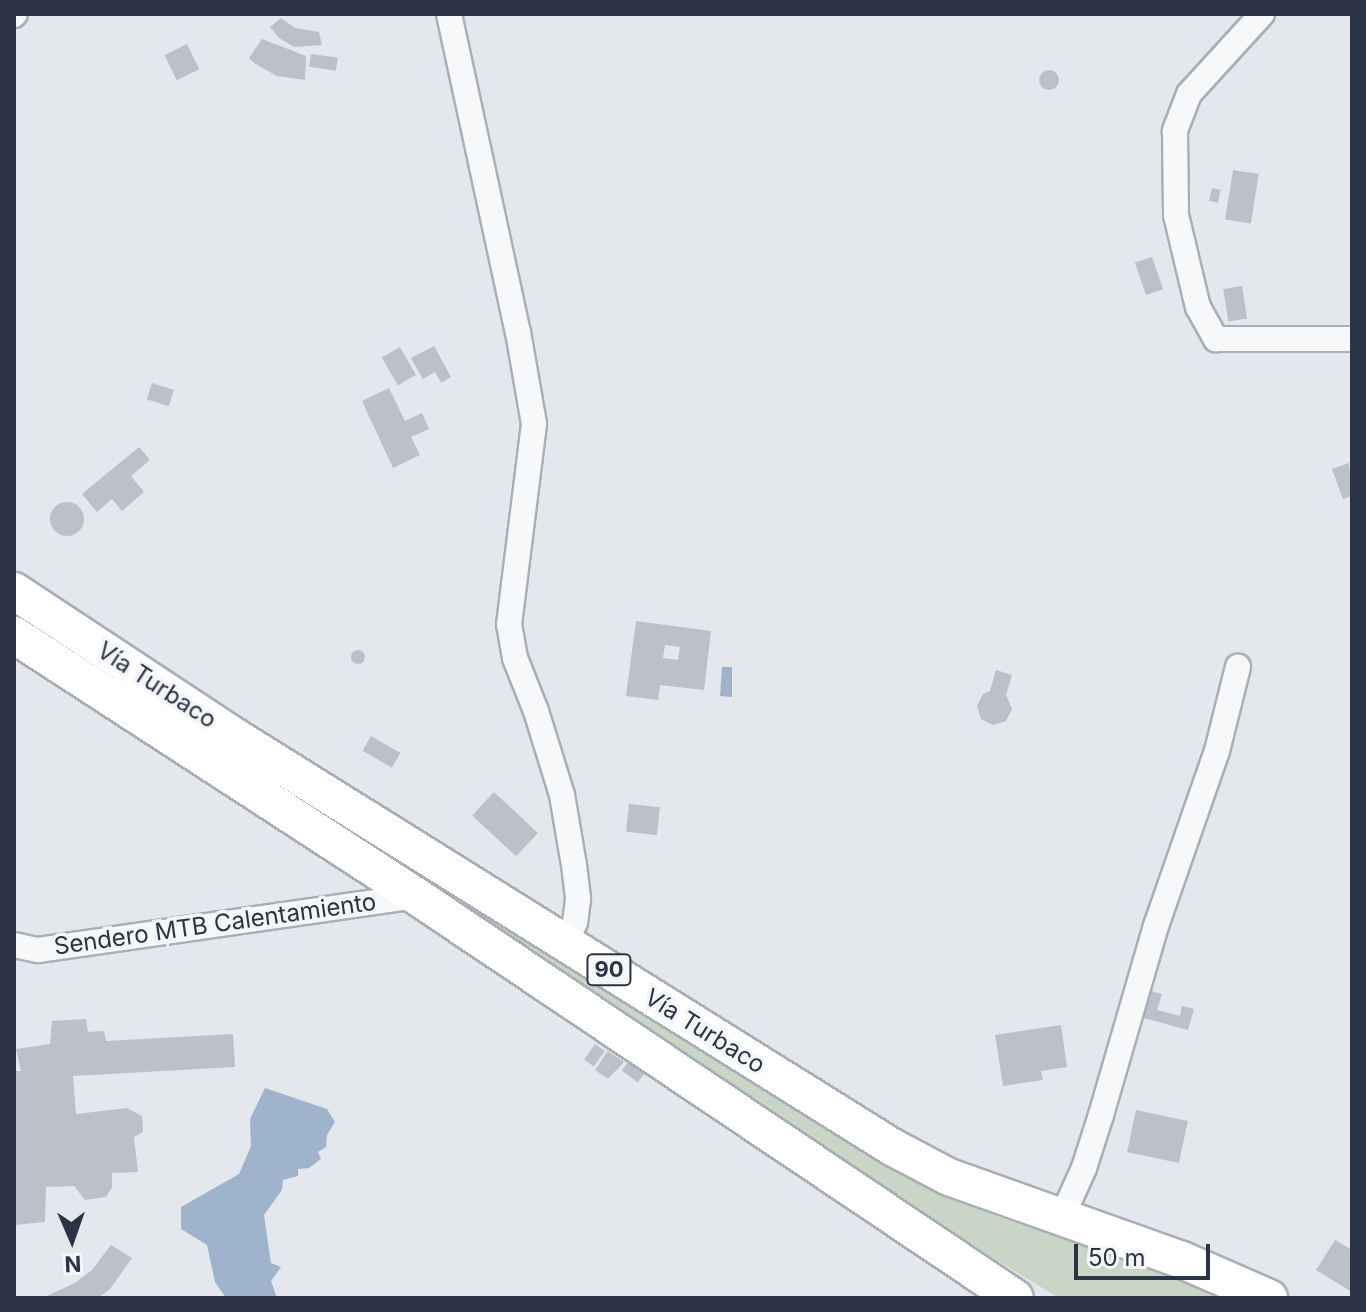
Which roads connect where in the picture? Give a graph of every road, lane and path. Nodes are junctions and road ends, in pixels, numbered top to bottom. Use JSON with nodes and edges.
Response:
{"nodes":[{"id":1,"x":449,"y":14,"type":"edge"},
{"id":2,"x":1262,"y":14,"type":"edge"},
{"id":3,"x":1352,"y":339,"type":"edge"},
{"id":4,"x":14,"y":591,"type":"edge"},
{"id":5,"x":14,"y":635,"type":"edge"},
{"id":6,"x":1238,"y":667,"type":"dead end"},
{"id":7,"x":416,"y":896,"type":"junction"},
{"id":8,"x":566,"y":943,"type":"junction"},
{"id":9,"x":14,"y":945,"type":"edge"},
{"id":10,"x":1061,"y":1219,"type":"junction"},
{"id":11,"x":1241,"y":1290,"type":"edge"},
{"id":12,"x":1005,"y":1291,"type":"edge"},
{"id":13,"x":1037,"y":1298,"type":"edge"},
{"id":14,"x":1269,"y":1298,"type":"edge"}],
"edges":[{"from":1,"to":8,"type":"street"},
{"from":2,"to":3,"type":"street"},
{"from":4,"to":8,"type":"highway","name":"Vía Turbaco","number":"90"},
{"from":5,"to":7,"type":"highway","name":"Vía Turbaco","number":"90"},
{"from":6,"to":10,"type":"street"},
{"from":7,"to":9,"type":"street","name":"Sendero MTB Calentamiento"},
{"from":7,"to":12,"type":"highway","name":"Vía Turbaco","number":"90"},
{"from":8,"to":10,"type":"highway","name":"Vía Turbaco","number":"90"},
{"from":10,"to":11,"type":"highway","name":"Vía Turbaco","number":"90"},
{"from":11,"to":14,"type":"highway","name":"Vía Turbaco","number":"90"},
{"from":12,"to":13,"type":"highway","name":"Vía Turbaco"}]}
